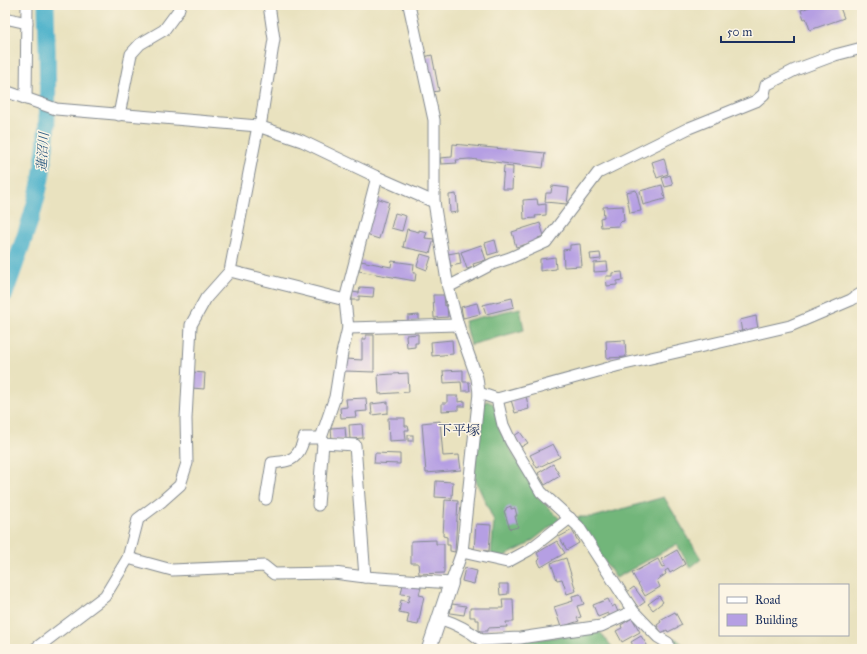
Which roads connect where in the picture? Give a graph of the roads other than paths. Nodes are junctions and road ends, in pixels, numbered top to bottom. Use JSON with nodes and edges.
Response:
{"nodes":[{"id":1,"x":27,"y":5,"type":"edge"},
{"id":2,"x":180,"y":5,"type":"edge"},
{"id":3,"x":269,"y":5,"type":"edge"},
{"id":4,"x":409,"y":5,"type":"edge"},
{"id":5,"x":5,"y":18,"type":"edge"},
{"id":6,"x":27,"y":23,"type":"junction"},
{"id":7,"x":862,"y":48,"type":"edge"},
{"id":8,"x":5,"y":91,"type":"edge"},
{"id":9,"x":31,"y":100,"type":"junction"},
{"id":10,"x":119,"y":115,"type":"junction"},
{"id":11,"x":258,"y":126,"type":"junction"},
{"id":12,"x":377,"y":177,"type":"junction"},
{"id":13,"x":434,"y":202,"type":"junction"},
{"id":14,"x":230,"y":271,"type":"junction"},
{"id":15,"x":448,"y":286,"type":"junction"},
{"id":16,"x":862,"y":293,"type":"edge"},
{"id":17,"x":345,"y":300,"type":"junction"},
{"id":18,"x":458,"y":325,"type":"junction"},
{"id":19,"x":348,"y":328,"type":"junction"},
{"id":20,"x":479,"y":393,"type":"junction"},
{"id":21,"x":497,"y":398,"type":"junction"},
{"id":22,"x":322,"y":440,"type":"junction"},
{"id":23,"x":266,"y":499,"type":"dead end"},
{"id":24,"x":318,"y":505,"type":"dead end"},
{"id":25,"x":570,"y":518,"type":"junction"},
{"id":26,"x":462,"y":552,"type":"junction"},
{"id":27,"x":128,"y":558,"type":"junction"},
{"id":28,"x":365,"y":577,"type":"junction"},
{"id":29,"x":451,"y":583,"type":"junction"},
{"id":30,"x":633,"y":612,"type":"junction"},
{"id":31,"x":439,"y":618,"type":"junction"},
{"id":32,"x":668,"y":644,"type":"dead end"},
{"id":33,"x":35,"y":649,"type":"edge"},
{"id":34,"x":429,"y":649,"type":"edge"}],
"edges":[{"from":1,"to":6,"type":"street"},
{"from":2,"to":10,"type":"street"},
{"from":3,"to":11,"type":"street"},
{"from":4,"to":13,"type":"street"},
{"from":5,"to":6,"type":"street"},
{"from":6,"to":9,"type":"street"},
{"from":7,"to":15,"type":"street"},
{"from":8,"to":9,"type":"street"},
{"from":9,"to":10,"type":"street"},
{"from":10,"to":11,"type":"street"},
{"from":11,"to":12,"type":"street"},
{"from":11,"to":14,"type":"street"},
{"from":12,"to":13,"type":"street"},
{"from":12,"to":17,"type":"street"},
{"from":13,"to":15,"type":"street"},
{"from":14,"to":17,"type":"street"},
{"from":14,"to":27,"type":"street"},
{"from":15,"to":18,"type":"street"},
{"from":16,"to":21,"type":"street"},
{"from":17,"to":19,"type":"street"},
{"from":18,"to":19,"type":"street"},
{"from":18,"to":20,"type":"street"},
{"from":19,"to":22,"type":"street"},
{"from":20,"to":21,"type":"street"},
{"from":20,"to":26,"type":"street"},
{"from":21,"to":25,"type":"street"},
{"from":22,"to":23,"type":"street"},
{"from":22,"to":24,"type":"street"},
{"from":22,"to":28,"type":"street"},
{"from":25,"to":26,"type":"street"},
{"from":25,"to":30,"type":"street"},
{"from":26,"to":29,"type":"street"},
{"from":27,"to":28,"type":"street"},
{"from":27,"to":33,"type":"street"},
{"from":28,"to":29,"type":"street"},
{"from":29,"to":31,"type":"street"},
{"from":30,"to":31,"type":"street"},
{"from":30,"to":32,"type":"street"},
{"from":31,"to":34,"type":"street"}]}
